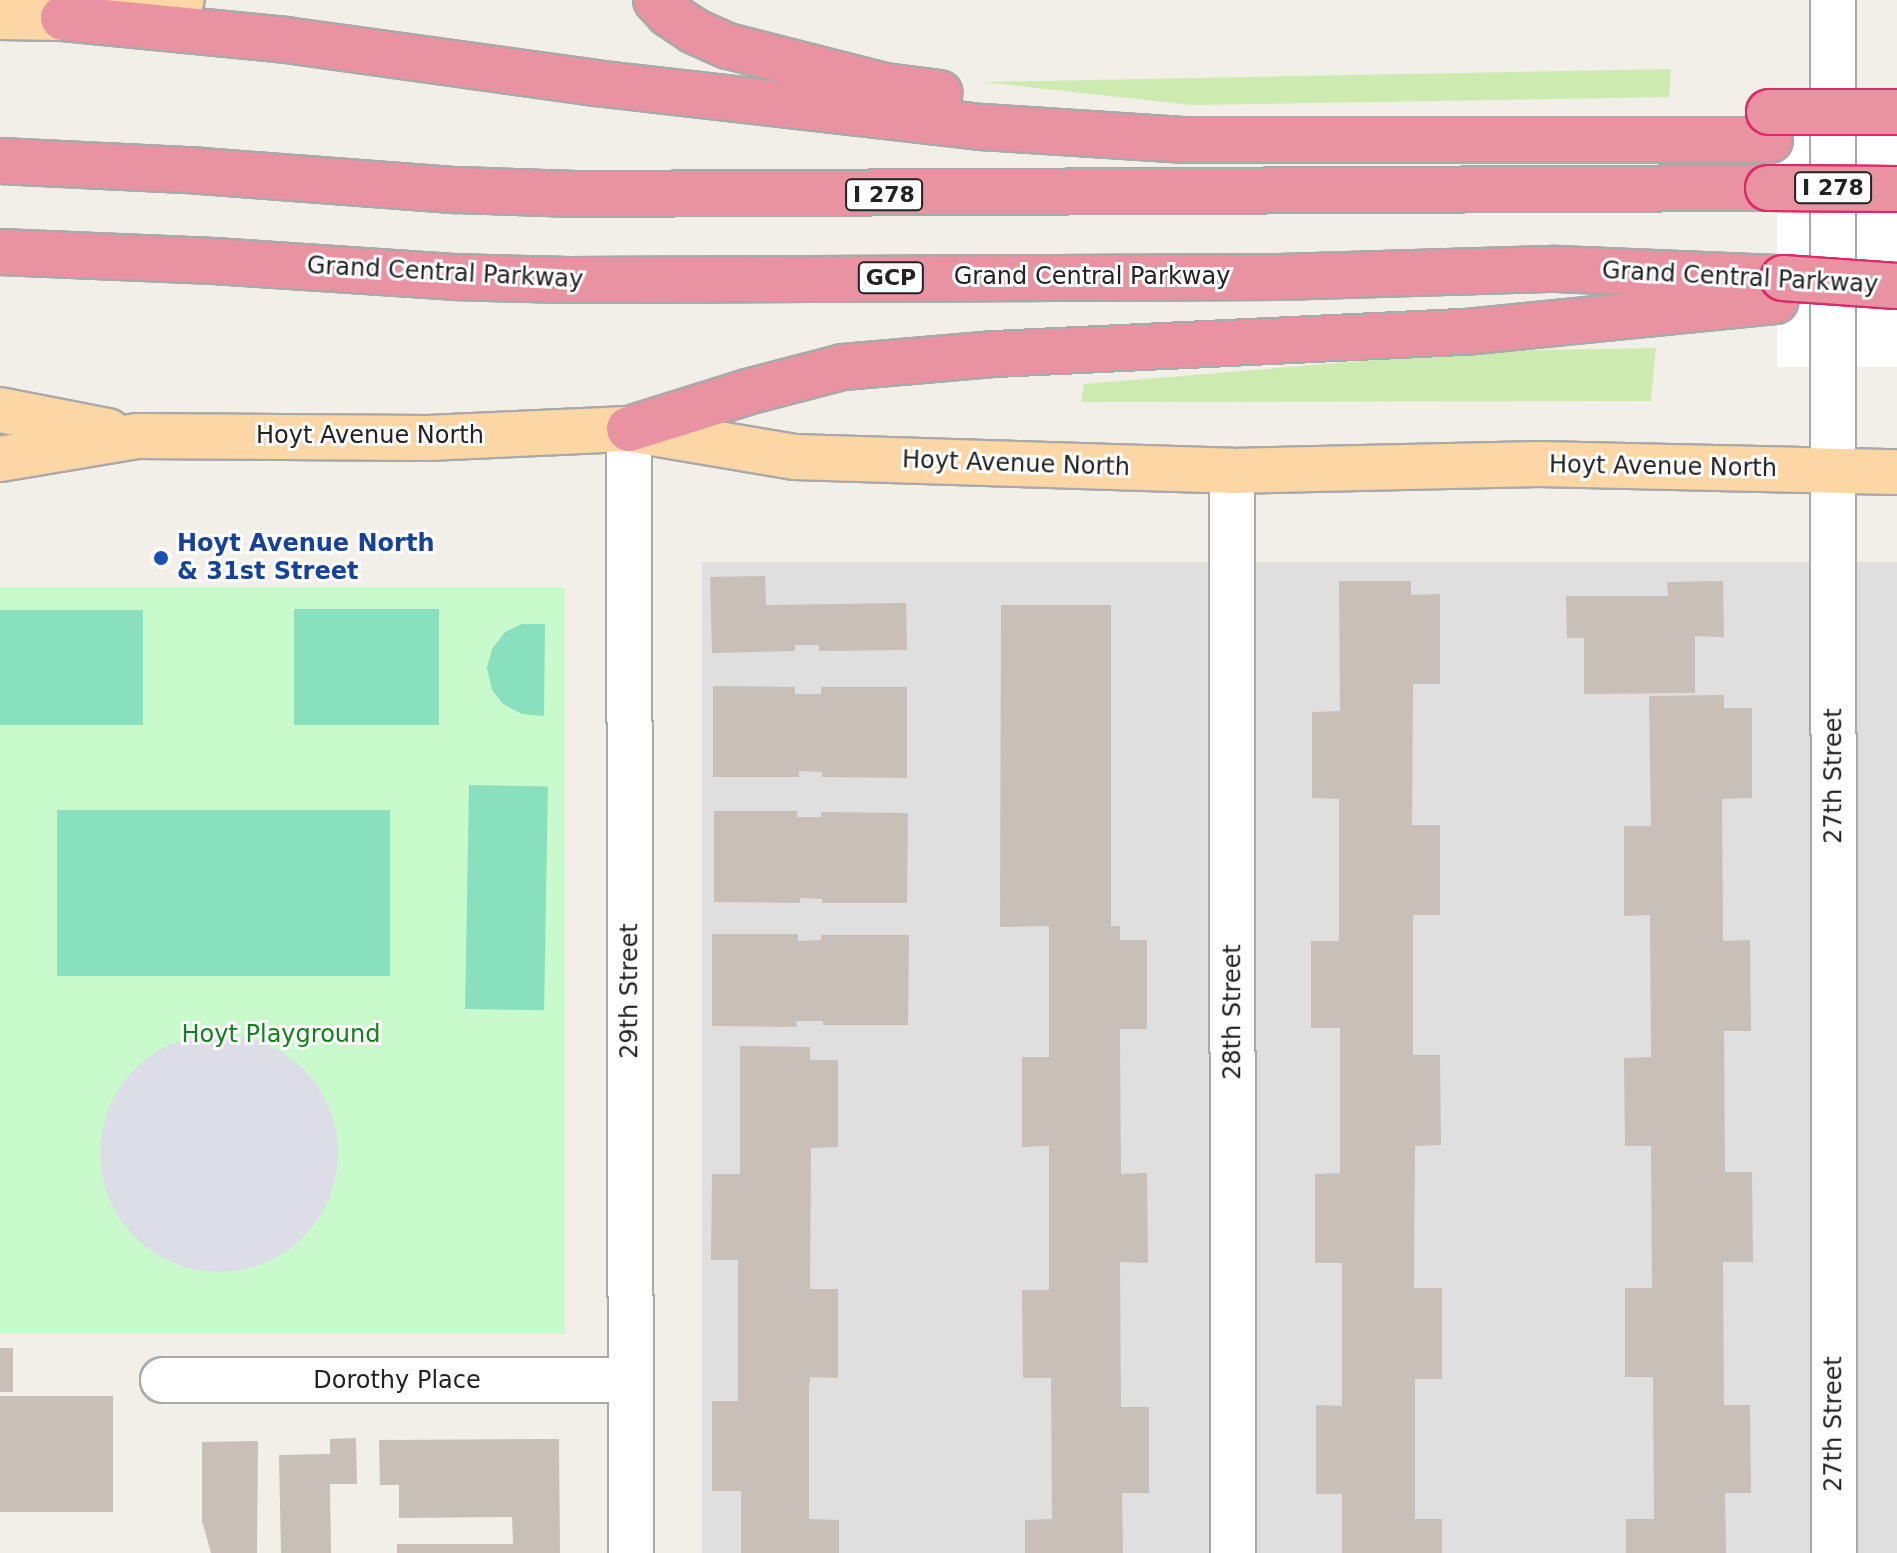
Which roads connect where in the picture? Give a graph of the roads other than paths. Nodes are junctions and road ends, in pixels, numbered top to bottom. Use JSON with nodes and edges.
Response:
{"nodes":[{"id":1,"x":182,"y":0,"type":"edge"},
{"id":2,"x":656,"y":0,"type":"edge"},
{"id":3,"x":1833,"y":0,"type":"edge"},
{"id":4,"x":0,"y":17,"type":"edge"},
{"id":5,"x":63,"y":18,"type":"junction"},
{"id":6,"x":1897,"y":112,"type":"edge"},
{"id":7,"x":1770,"y":126,"type":"junction"},
{"id":8,"x":1897,"y":140,"type":"edge"},
{"id":9,"x":0,"y":161,"type":"edge"},
{"id":10,"x":1897,"y":189,"type":"edge"},
{"id":11,"x":0,"y":252,"type":"edge"},
{"id":12,"x":1897,"y":288,"type":"edge"},
{"id":13,"x":1784,"y":289,"type":"junction"},
{"id":14,"x":0,"y":410,"type":"edge"},
{"id":15,"x":629,"y":429,"type":"junction"},
{"id":16,"x":137,"y":436,"type":"junction"},
{"id":17,"x":0,"y":459,"type":"edge"},
{"id":18,"x":1835,"y":470,"type":"junction"},
{"id":19,"x":1232,"y":471,"type":"junction"},
{"id":20,"x":1897,"y":472,"type":"edge"},
{"id":21,"x":163,"y":1380,"type":"dead end"},
{"id":22,"x":631,"y":1380,"type":"junction"},
{"id":23,"x":631,"y":1553,"type":"edge"},
{"id":24,"x":1233,"y":1553,"type":"edge"},
{"id":25,"x":1834,"y":1553,"type":"edge"}],
"edges":[{"from":1,"to":5,"type":"main road"},
{"from":2,"to":7,"type":"highway"},
{"from":3,"to":18,"type":"street","name":"27th Street"},
{"from":4,"to":5,"type":"main road"},
{"from":5,"to":7,"type":"highway"},
{"from":6,"to":7,"type":"highway","bridge":true},
{"from":7,"to":8,"type":"highway"},
{"from":9,"to":10,"type":"highway","number":"I 278","bridge":true},
{"from":11,"to":13,"type":"highway","name":"Grand Central Parkway","number":"GCP"},
{"from":12,"to":13,"type":"highway","name":"Grand Central Parkway","number":"GCP","bridge":true},
{"from":13,"to":15,"type":"highway"},
{"from":14,"to":16,"type":"main road","name":"Hoyt Avenue North"},
{"from":15,"to":16,"type":"main road","name":"Hoyt Avenue North"},
{"from":15,"to":19,"type":"main road","name":"Hoyt Avenue North"},
{"from":15,"to":22,"type":"street","name":"29th Street"},
{"from":16,"to":17,"type":"main road","name":"Hoyt Avenue North"},
{"from":18,"to":19,"type":"main road","name":"Hoyt Avenue North"},
{"from":18,"to":20,"type":"main road","name":"Hoyt Avenue North"},
{"from":18,"to":25,"type":"street","name":"27th Street"},
{"from":19,"to":24,"type":"street","name":"28th Street"},
{"from":21,"to":22,"type":"street","name":"Dorothy Place"},
{"from":22,"to":23,"type":"street","name":"29th Street"}]}
